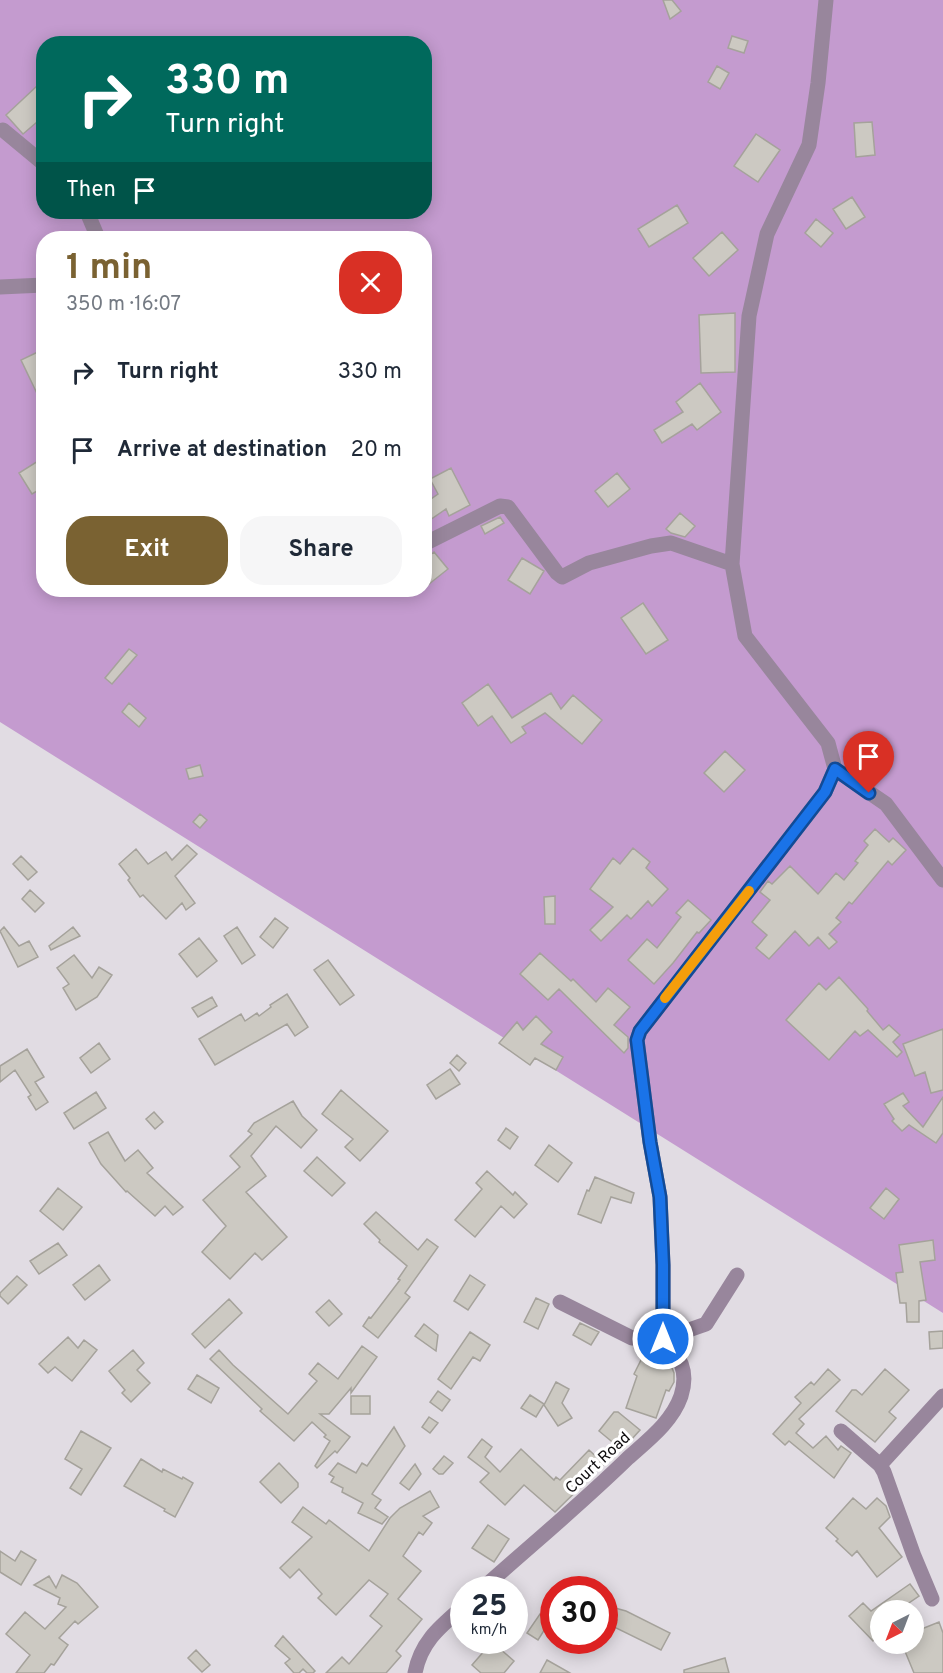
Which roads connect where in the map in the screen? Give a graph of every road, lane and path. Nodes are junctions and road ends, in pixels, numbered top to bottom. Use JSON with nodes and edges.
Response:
{"nodes":[{"id":1,"x":826,"y":0,"type":"edge"},
{"id":2,"x":3,"y":130,"type":"dead end"},
{"id":3,"x":36,"y":157,"type":"edge"},
{"id":4,"x":36,"y":285,"type":"edge"},
{"id":5,"x":0,"y":286,"type":"edge"},
{"id":6,"x":432,"y":540,"type":"edge"},
{"id":7,"x":732,"y":564,"type":"junction"},
{"id":8,"x":835,"y":769,"type":"junction"},
{"id":9,"x":943,"y":880,"type":"edge"},
{"id":10,"x":737,"y":1275,"type":"dead end"},
{"id":11,"x":560,"y":1302,"type":"dead end"},
{"id":12,"x":663,"y":1339,"type":"junction"},
{"id":13,"x":943,"y":1396,"type":"edge"},
{"id":14,"x":841,"y":1431,"type":"dead end"},
{"id":15,"x":880,"y":1465,"type":"junction"},
{"id":16,"x":497,"y":1576,"type":"edge"},
{"id":17,"x":932,"y":1599,"type":"dead end"},
{"id":18,"x":450,"y":1618,"type":"edge"},
{"id":19,"x":415,"y":1673,"type":"edge"}],
"edges":[{"from":1,"to":7,"type":"street"},
{"from":2,"to":3,"type":"street"},
{"from":4,"to":5,"type":"street"},
{"from":6,"to":7,"type":"street"},
{"from":7,"to":8,"type":"street"},
{"from":8,"to":9,"type":"street"},
{"from":8,"to":12,"type":"street"},
{"from":10,"to":12,"type":"street"},
{"from":11,"to":12,"type":"street"},
{"from":12,"to":16,"type":"street","name":"Court Road"},
{"from":13,"to":15,"type":"street"},
{"from":14,"to":15,"type":"street"},
{"from":15,"to":17,"type":"street"},
{"from":18,"to":19,"type":"street"}]}
